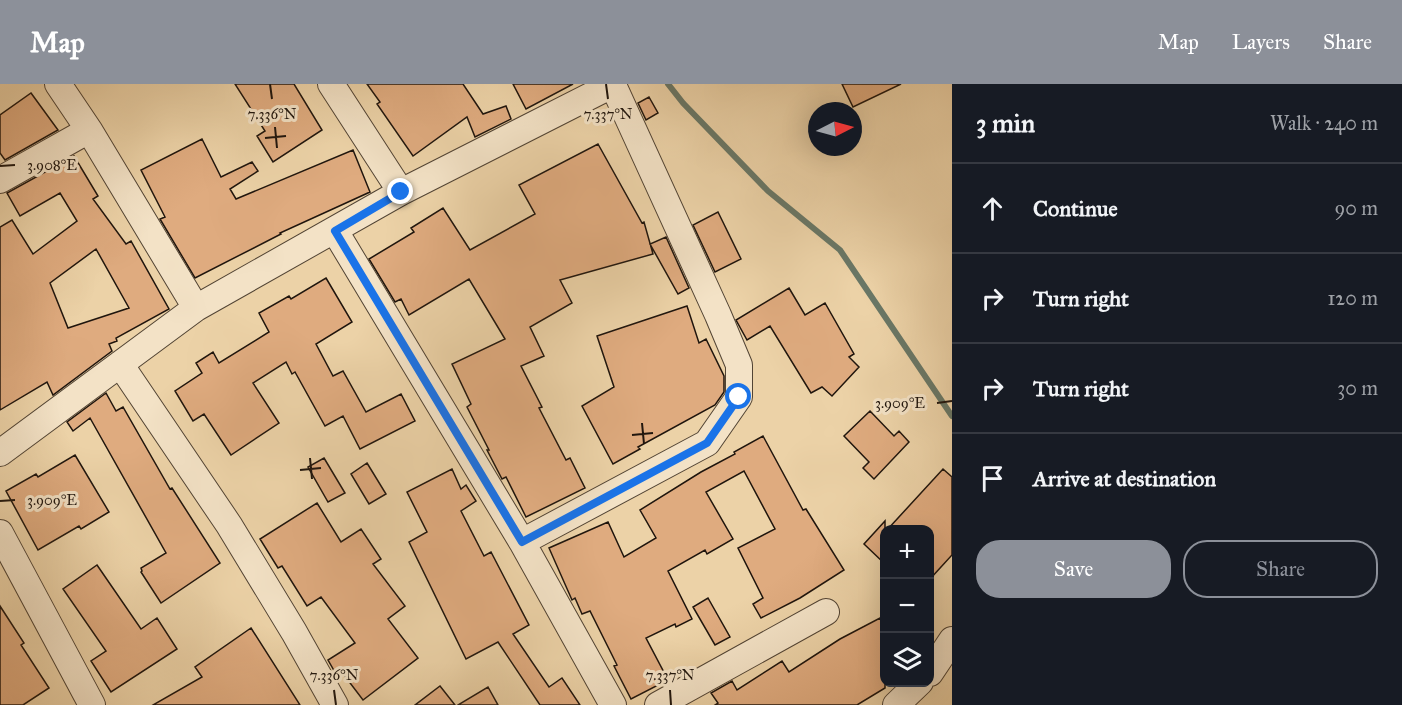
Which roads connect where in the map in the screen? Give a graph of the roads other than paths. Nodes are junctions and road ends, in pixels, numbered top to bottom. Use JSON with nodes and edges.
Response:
{"nodes":[{"id":1,"x":58,"y":84,"type":"edge"},
{"id":2,"x":331,"y":84,"type":"edge"},
{"id":3,"x":613,"y":84,"type":"edge"},
{"id":4,"x":89,"y":130,"type":"junction"},
{"id":5,"x":0,"y":180,"type":"edge"},
{"id":6,"x":401,"y":192,"type":"junction"},
{"id":7,"x":335,"y":231,"type":"junction"},
{"id":8,"x":196,"y":308,"type":"junction"},
{"id":9,"x":120,"y":364,"type":"junction"},
{"id":10,"x":0,"y":453,"type":"edge"},
{"id":11,"x":0,"y":533,"type":"edge"},
{"id":12,"x":522,"y":542,"type":"junction"},
{"id":13,"x":826,"y":612,"type":"dead end"},
{"id":14,"x":952,"y":640,"type":"edge"},
{"id":15,"x":934,"y":667,"type":"edge"},
{"id":16,"x":915,"y":687,"type":"edge"},
{"id":17,"x":92,"y":705,"type":"edge"},
{"id":18,"x":335,"y":705,"type":"edge"},
{"id":19,"x":613,"y":705,"type":"edge"},
{"id":20,"x":658,"y":705,"type":"edge"},
{"id":21,"x":896,"y":705,"type":"edge"}],
"edges":[{"from":1,"to":4,"type":"street"},
{"from":2,"to":6,"type":"street"},
{"from":3,"to":6,"type":"street"},
{"from":3,"to":12,"type":"street"},
{"from":4,"to":5,"type":"street"},
{"from":4,"to":8,"type":"street"},
{"from":6,"to":7,"type":"street"},
{"from":7,"to":8,"type":"street"},
{"from":7,"to":12,"type":"street"},
{"from":8,"to":9,"type":"street"},
{"from":9,"to":10,"type":"street"},
{"from":9,"to":18,"type":"street"},
{"from":11,"to":17,"type":"street"},
{"from":12,"to":19,"type":"street"},
{"from":13,"to":20,"type":"street"},
{"from":14,"to":15,"type":"street"},
{"from":16,"to":21,"type":"street"}]}
